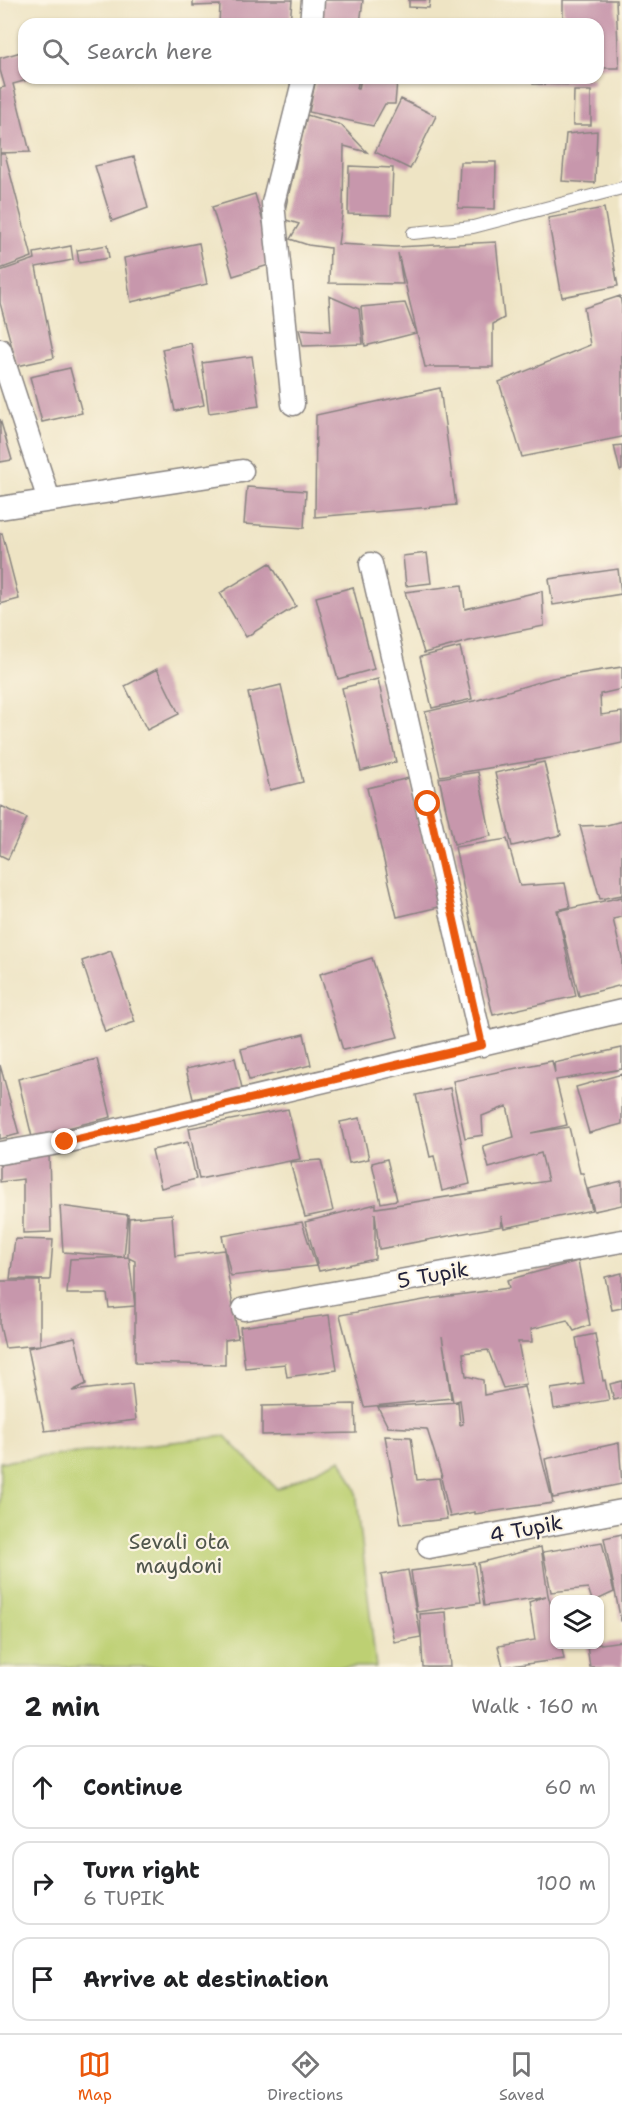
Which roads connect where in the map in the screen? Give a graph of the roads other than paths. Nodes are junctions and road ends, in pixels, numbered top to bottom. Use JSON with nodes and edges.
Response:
{"nodes":[{"id":1,"x":313,"y":0,"type":"edge"},
{"id":2,"x":311,"y":18,"type":"edge"},
{"id":3,"x":303,"y":84,"type":"edge"},
{"id":4,"x":622,"y":188,"type":"edge"},
{"id":5,"x":413,"y":233,"type":"dead end"},
{"id":6,"x":0,"y":350,"type":"edge"},
{"id":7,"x":293,"y":404,"type":"dead end"},
{"id":8,"x":242,"y":471,"type":"dead end"},
{"id":9,"x":49,"y":500,"type":"junction"},
{"id":10,"x":0,"y":508,"type":"edge"},
{"id":11,"x":371,"y":564,"type":"dead end"},
{"id":12,"x":622,"y":1011,"type":"edge"},
{"id":13,"x":482,"y":1045,"type":"junction"},
{"id":14,"x":0,"y":1153,"type":"edge"},
{"id":15,"x":622,"y":1241,"type":"edge"},
{"id":16,"x":244,"y":1309,"type":"dead end"},
{"id":17,"x":622,"y":1511,"type":"edge"},
{"id":18,"x":429,"y":1547,"type":"dead end"}],
"edges":[{"from":1,"to":2,"type":"street"},
{"from":3,"to":7,"type":"street"},
{"from":4,"to":5,"type":"lane"},
{"from":6,"to":9,"type":"street"},
{"from":8,"to":9,"type":"street"},
{"from":9,"to":10,"type":"street"},
{"from":11,"to":13,"type":"street"},
{"from":12,"to":13,"type":"street"},
{"from":13,"to":14,"type":"street"},
{"from":15,"to":16,"type":"street","name":"5 Tupik"},
{"from":17,"to":18,"type":"street","name":"4 Tupik"}]}
